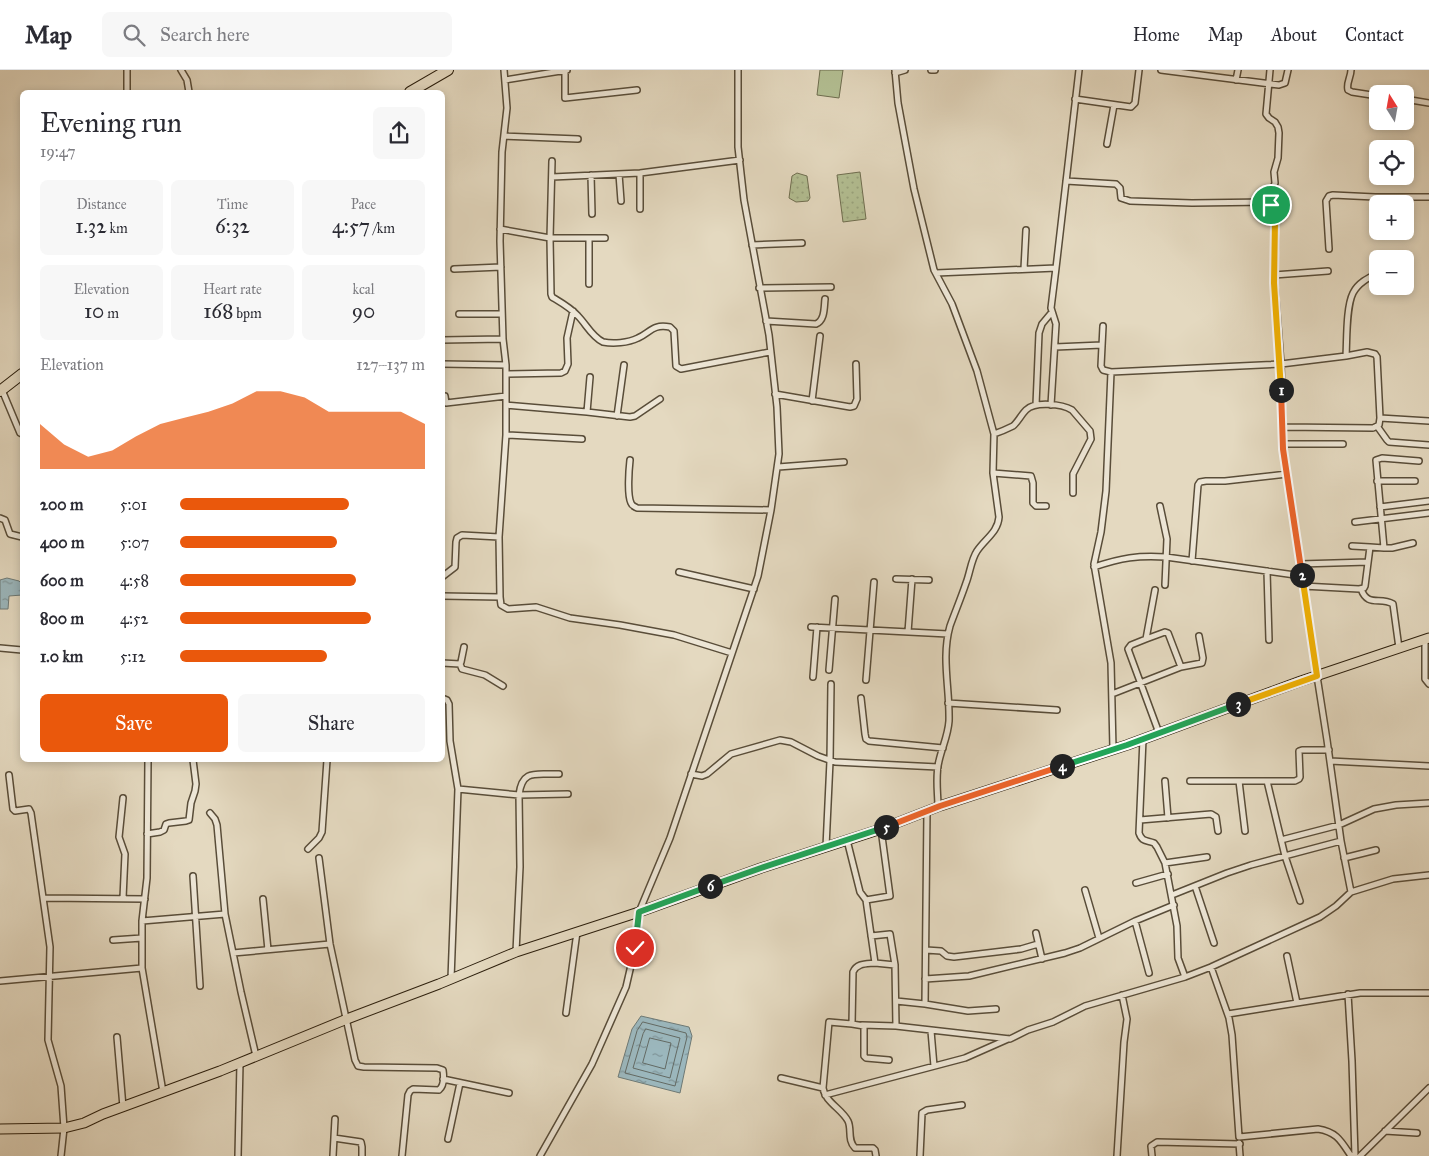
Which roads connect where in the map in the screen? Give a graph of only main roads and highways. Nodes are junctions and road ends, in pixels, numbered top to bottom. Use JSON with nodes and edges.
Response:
{"nodes":[{"id":1,"x":448,"y":70,"type":"edge"},
{"id":2,"x":413,"y":90,"type":"edge"},
{"id":3,"x":20,"y":376,"type":"edge"},
{"id":4,"x":1,"y":390,"type":"edge"},
{"id":5,"x":1427,"y":638,"type":"edge"},
{"id":6,"x":0,"y":1129,"type":"edge"}],
"edges":[{"from":1,"to":2,"type":"highway"},
{"from":3,"to":4,"type":"highway"},
{"from":5,"to":6,"type":"main road"}]}
